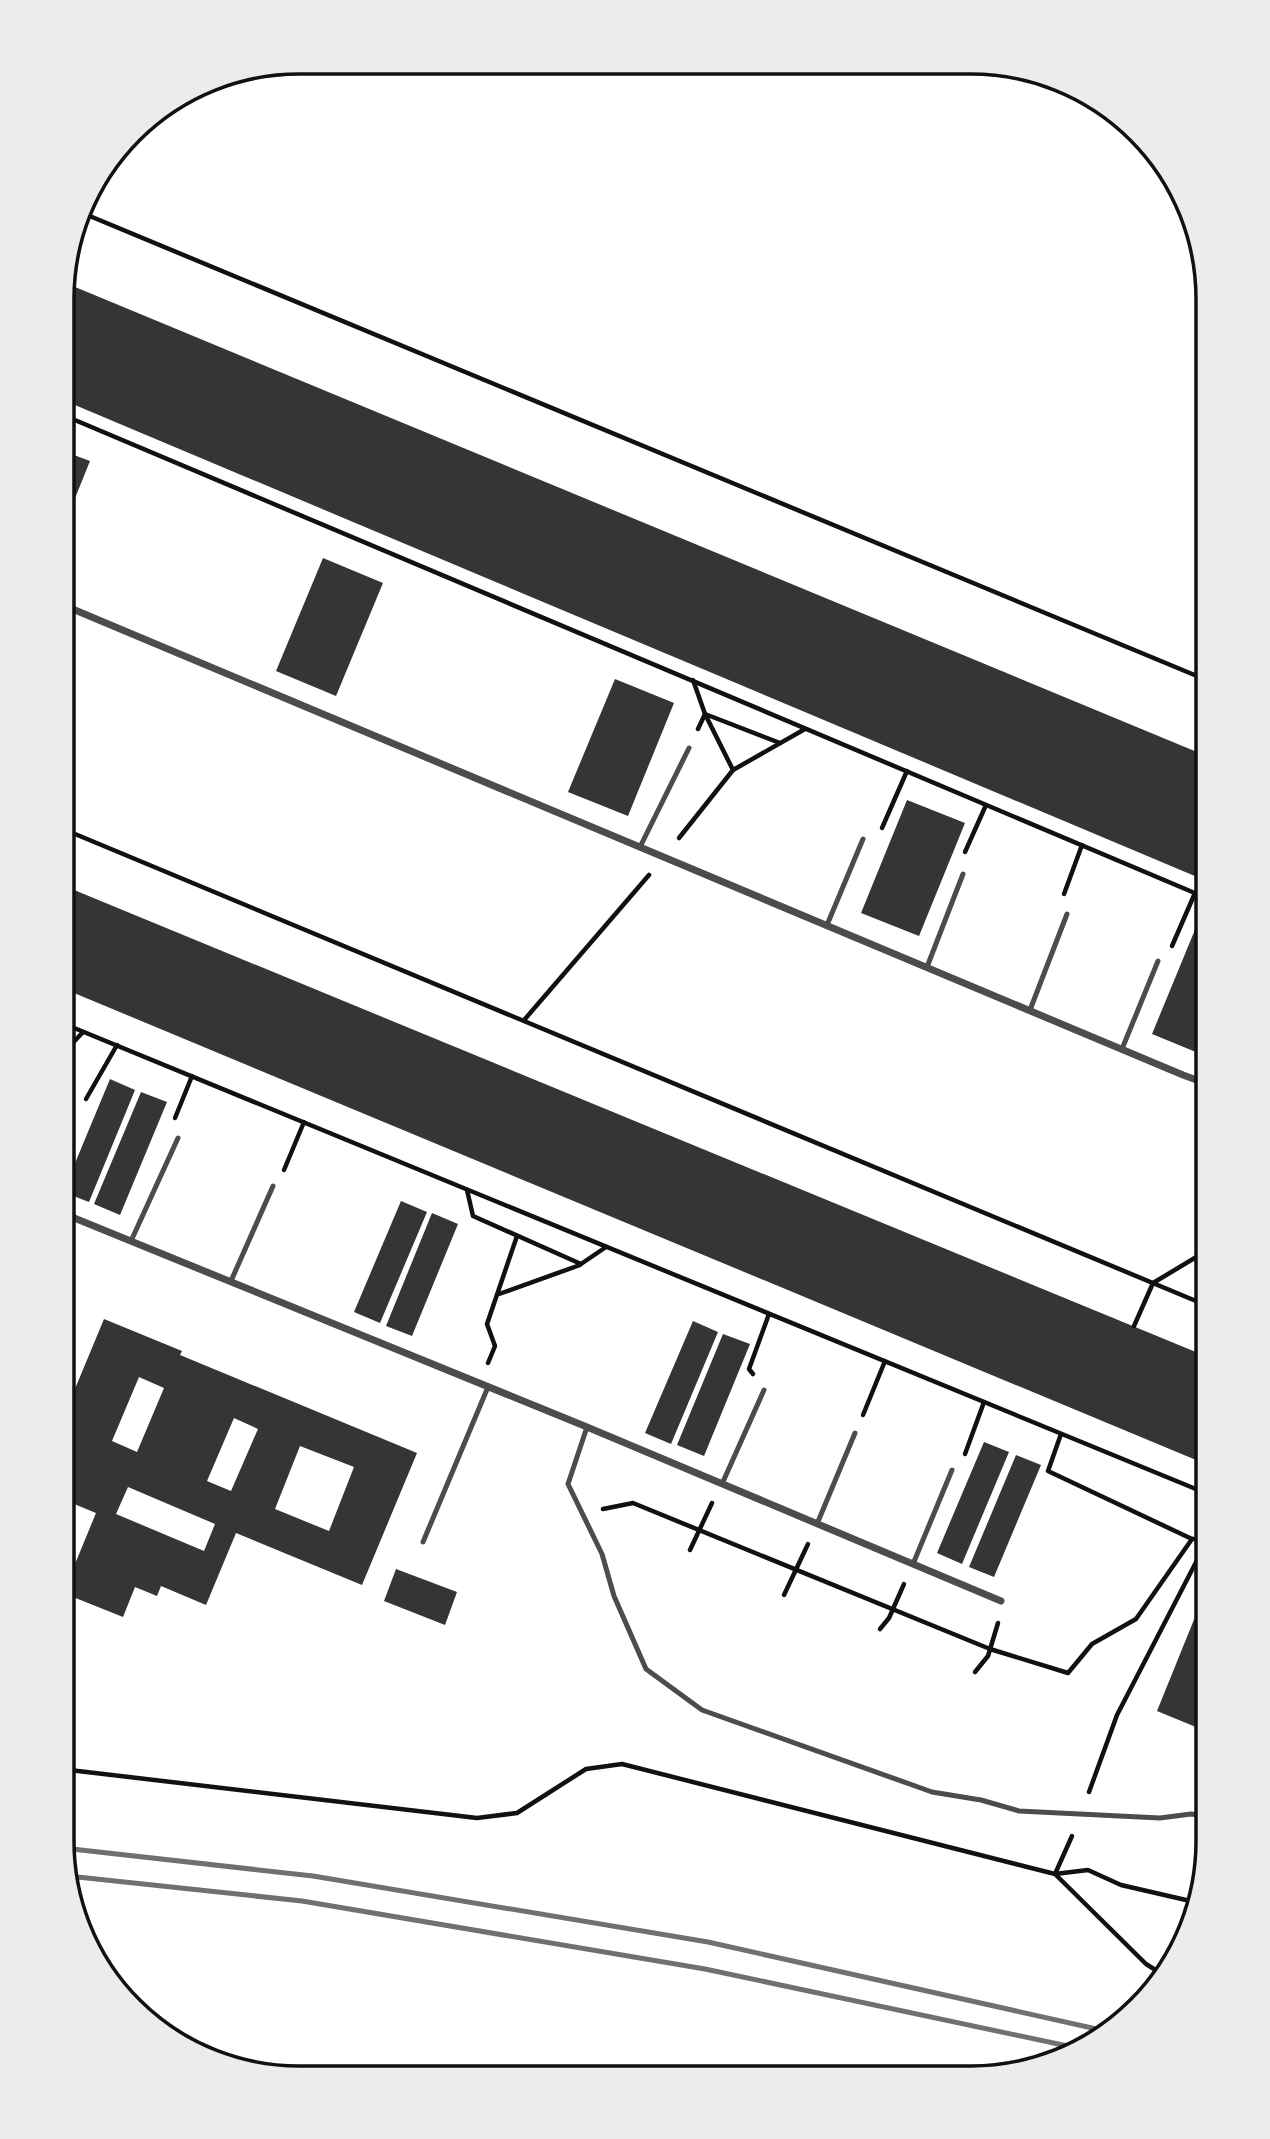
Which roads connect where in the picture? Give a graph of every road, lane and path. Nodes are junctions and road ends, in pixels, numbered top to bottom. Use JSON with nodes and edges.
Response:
{"nodes":[{"id":1,"x":90,"y":216,"type":"edge"},
{"id":2,"x":74,"y":420,"type":"edge"},
{"id":3,"x":74,"y":610,"type":"edge"},
{"id":4,"x":1196,"y":676,"type":"edge"},
{"id":5,"x":693,"y":680,"type":"junction"},
{"id":6,"x":705,"y":714,"type":"junction"},
{"id":7,"x":806,"y":729,"type":"junction"},
{"id":8,"x":780,"y":743,"type":"junction"},
{"id":9,"x":689,"y":748,"type":"joint"},
{"id":10,"x":733,"y":770,"type":"junction"},
{"id":11,"x":908,"y":771,"type":"junction"},
{"id":12,"x":986,"y":805,"type":"junction"},
{"id":13,"x":74,"y":834,"type":"edge"},
{"id":14,"x":863,"y":839,"type":"joint"},
{"id":15,"x":1082,"y":845,"type":"junction"},
{"id":16,"x":640,"y":847,"type":"junction"},
{"id":17,"x":664,"y":857,"type":"junction"},
{"id":18,"x":963,"y":874,"type":"joint"},
{"id":19,"x":1195,"y":893,"type":"joint"},
{"id":20,"x":1067,"y":914,"type":"joint"},
{"id":21,"x":827,"y":925,"type":"junction"},
{"id":22,"x":1158,"y":961,"type":"joint"},
{"id":23,"x":927,"y":967,"type":"junction"},
{"id":24,"x":1030,"y":1010,"type":"junction"},
{"id":25,"x":525,"y":1019,"type":"junction"},
{"id":26,"x":74,"y":1028,"type":"edge"},
{"id":27,"x":83,"y":1031,"type":"junction"},
{"id":28,"x":74,"y":1041,"type":"edge"},
{"id":29,"x":117,"y":1045,"type":"junction"},
{"id":30,"x":1122,"y":1049,"type":"junction"},
{"id":31,"x":192,"y":1076,"type":"junction"},
{"id":32,"x":1196,"y":1080,"type":"edge"},
{"id":33,"x":74,"y":1111,"type":"edge"},
{"id":34,"x":304,"y":1122,"type":"junction"},
{"id":35,"x":178,"y":1138,"type":"joint"},
{"id":36,"x":273,"y":1186,"type":"joint"},
{"id":37,"x":467,"y":1189,"type":"junction"},
{"id":38,"x":74,"y":1218,"type":"edge"},
{"id":39,"x":517,"y":1236,"type":"junction"},
{"id":40,"x":131,"y":1241,"type":"junction"},
{"id":41,"x":606,"y":1247,"type":"junction"},
{"id":42,"x":1196,"y":1257,"type":"edge"},
{"id":43,"x":581,"y":1264,"type":"junction"},
{"id":44,"x":232,"y":1282,"type":"junction"},
{"id":45,"x":1153,"y":1283,"type":"junction"},
{"id":46,"x":498,"y":1295,"type":"junction"},
{"id":47,"x":1196,"y":1301,"type":"edge"},
{"id":48,"x":769,"y":1314,"type":"junction"},
{"id":49,"x":1134,"y":1326,"type":"dead end"},
{"id":50,"x":885,"y":1361,"type":"junction"},
{"id":51,"x":479,"y":1383,"type":"junction"},
{"id":52,"x":488,"y":1387,"type":"junction"},
{"id":53,"x":764,"y":1390,"type":"joint"},
{"id":54,"x":985,"y":1402,"type":"junction"},
{"id":55,"x":587,"y":1427,"type":"junction"},
{"id":56,"x":855,"y":1433,"type":"joint"},
{"id":57,"x":1060,"y":1434,"type":"junction"},
{"id":58,"x":952,"y":1470,"type":"joint"},
{"id":59,"x":722,"y":1484,"type":"junction"},
{"id":60,"x":1196,"y":1489,"type":"edge"},
{"id":61,"x":817,"y":1524,"type":"junction"},
{"id":62,"x":1192,"y":1539,"type":"dead end"},
{"id":63,"x":423,"y":1542,"type":"dead end"},
{"id":64,"x":690,"y":1550,"type":"dead end"},
{"id":65,"x":1196,"y":1562,"type":"edge"},
{"id":66,"x":913,"y":1564,"type":"junction"},
{"id":67,"x":784,"y":1595,"type":"dead end"},
{"id":68,"x":1001,"y":1601,"type":"joint"},
{"id":69,"x":880,"y":1629,"type":"dead end"},
{"id":70,"x":975,"y":1672,"type":"dead end"},
{"id":71,"x":74,"y":1771,"type":"edge"},
{"id":72,"x":1079,"y":1815,"type":"junction"},
{"id":73,"x":1196,"y":1816,"type":"edge"},
{"id":74,"x":1055,"y":1874,"type":"junction"},
{"id":75,"x":1188,"y":1900,"type":"edge"},
{"id":76,"x":1155,"y":1970,"type":"edge"}],
"edges":[{"from":1,"to":4,"type":"path"},
{"from":2,"to":5,"type":"path"},
{"from":3,"to":16,"type":"street"},
{"from":5,"to":6,"type":"path"},
{"from":5,"to":7,"type":"path"},
{"from":6,"to":8,"type":"path"},
{"from":6,"to":9,"type":"path"},
{"from":6,"to":10,"type":"path"},
{"from":7,"to":8,"type":"path"},
{"from":7,"to":11,"type":"path"},
{"from":8,"to":10,"type":"path"},
{"from":9,"to":16,"type":"lane"},
{"from":10,"to":17,"type":"path"},
{"from":11,"to":12,"type":"path"},
{"from":11,"to":14,"type":"path"},
{"from":12,"to":15,"type":"path"},
{"from":12,"to":18,"type":"path"},
{"from":13,"to":25,"type":"path"},
{"from":14,"to":21,"type":"lane"},
{"from":15,"to":19,"type":"path"},
{"from":15,"to":20,"type":"path"},
{"from":16,"to":17,"type":"street"},
{"from":17,"to":21,"type":"street"},
{"from":17,"to":25,"type":"path"},
{"from":18,"to":23,"type":"lane"},
{"from":19,"to":22,"type":"path"},
{"from":20,"to":24,"type":"lane"},
{"from":21,"to":23,"type":"street"},
{"from":22,"to":30,"type":"lane"},
{"from":23,"to":24,"type":"street"},
{"from":24,"to":30,"type":"street"},
{"from":25,"to":45,"type":"path"},
{"from":26,"to":27,"type":"path"},
{"from":27,"to":28,"type":"path"},
{"from":27,"to":29,"type":"path"},
{"from":29,"to":31,"type":"path"},
{"from":29,"to":33,"type":"path"},
{"from":30,"to":32,"type":"street"},
{"from":31,"to":34,"type":"path"},
{"from":31,"to":35,"type":"path"},
{"from":34,"to":36,"type":"path"},
{"from":34,"to":37,"type":"path"},
{"from":35,"to":40,"type":"lane"},
{"from":36,"to":44,"type":"lane"},
{"from":37,"to":39,"type":"path"},
{"from":37,"to":41,"type":"path"},
{"from":38,"to":40,"type":"street"},
{"from":39,"to":43,"type":"path"},
{"from":39,"to":46,"type":"path"},
{"from":40,"to":44,"type":"street"},
{"from":41,"to":43,"type":"path"},
{"from":41,"to":48,"type":"path"},
{"from":42,"to":45,"type":"path"},
{"from":43,"to":46,"type":"path"},
{"from":44,"to":51,"type":"street"},
{"from":45,"to":47,"type":"path"},
{"from":45,"to":49,"type":"path"},
{"from":46,"to":51,"type":"path"},
{"from":48,"to":50,"type":"path"},
{"from":48,"to":53,"type":"path"},
{"from":50,"to":54,"type":"path"},
{"from":50,"to":56,"type":"path"},
{"from":51,"to":52,"type":"street"},
{"from":52,"to":55,"type":"street"},
{"from":52,"to":63,"type":"lane"},
{"from":53,"to":59,"type":"lane"},
{"from":54,"to":57,"type":"path"},
{"from":54,"to":58,"type":"path"},
{"from":55,"to":59,"type":"street"},
{"from":55,"to":72,"type":"lane"},
{"from":56,"to":61,"type":"lane"},
{"from":57,"to":60,"type":"path"},
{"from":57,"to":62,"type":"path"},
{"from":58,"to":66,"type":"lane"},
{"from":59,"to":61,"type":"street"},
{"from":59,"to":64,"type":"path"},
{"from":61,"to":66,"type":"street"},
{"from":61,"to":67,"type":"path"},
{"from":65,"to":72,"type":"path"},
{"from":66,"to":68,"type":"street"},
{"from":66,"to":69,"type":"path"},
{"from":68,"to":70,"type":"path"},
{"from":71,"to":74,"type":"path"},
{"from":72,"to":73,"type":"lane"},
{"from":72,"to":74,"type":"path"},
{"from":74,"to":75,"type":"path"},
{"from":74,"to":76,"type":"path"}]}
